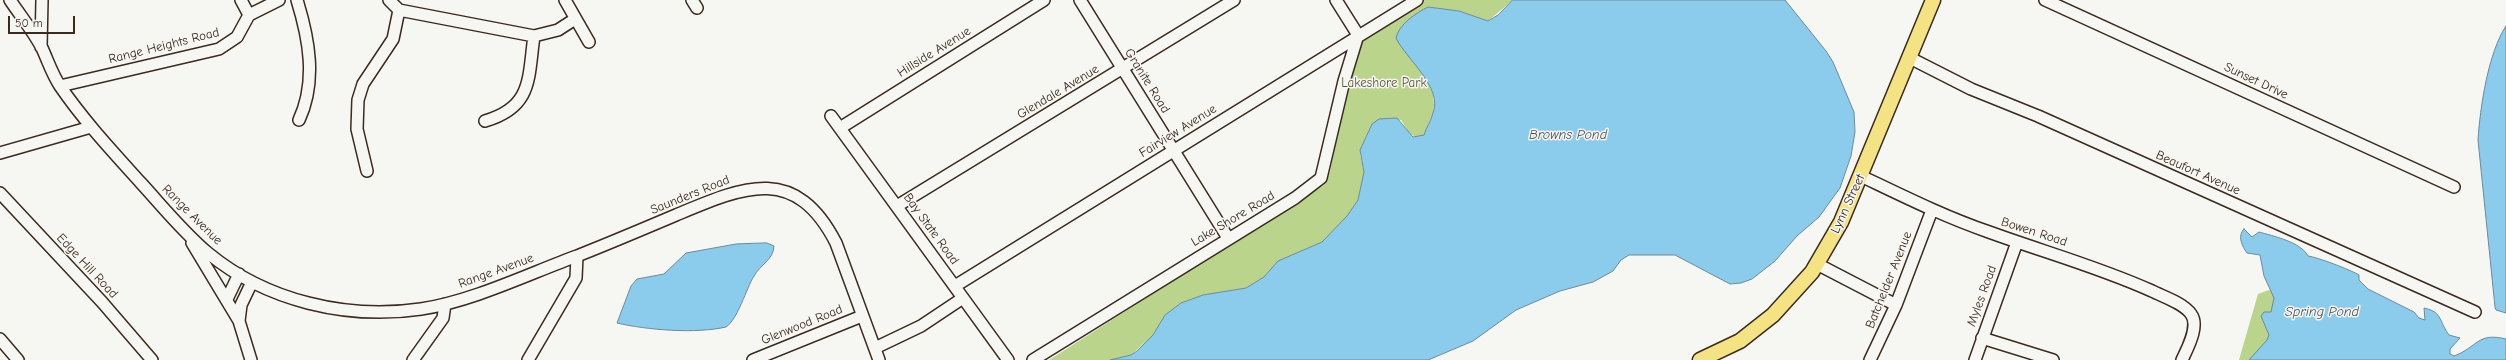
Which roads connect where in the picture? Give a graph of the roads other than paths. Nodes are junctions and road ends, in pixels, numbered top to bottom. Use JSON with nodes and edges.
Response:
{"nodes":[{"id":1,"x":10,"y":0,"type":"edge"},
{"id":2,"x":42,"y":0,"type":"edge"},
{"id":3,"x":241,"y":0,"type":"edge"},
{"id":4,"x":280,"y":0,"type":"edge"},
{"id":5,"x":297,"y":0,"type":"edge"},
{"id":6,"x":389,"y":0,"type":"edge"},
{"id":7,"x":565,"y":0,"type":"edge"},
{"id":8,"x":1044,"y":0,"type":"edge"},
{"id":9,"x":1080,"y":0,"type":"edge"},
{"id":10,"x":1234,"y":0,"type":"edge"},
{"id":11,"x":1336,"y":0,"type":"edge"},
{"id":12,"x":1417,"y":0,"type":"edge"},
{"id":13,"x":1933,"y":0,"type":"edge"},
{"id":14,"x":2045,"y":0,"type":"edge"},
{"id":15,"x":398,"y":10,"type":"junction"},
{"id":16,"x":249,"y":15,"type":"junction"},
{"id":17,"x":575,"y":19,"type":"junction"},
{"id":18,"x":1358,"y":35,"type":"junction"},
{"id":19,"x":534,"y":36,"type":"junction"},
{"id":20,"x":589,"y":42,"type":"dead end"},
{"id":21,"x":41,"y":47,"type":"junction"},
{"id":22,"x":1910,"y":58,"type":"junction"},
{"id":23,"x":1123,"y":69,"type":"junction"},
{"id":24,"x":60,"y":86,"type":"junction"},
{"id":25,"x":831,"y":116,"type":"dead end"},
{"id":26,"x":299,"y":120,"type":"dead end"},
{"id":27,"x":485,"y":121,"type":"dead end"},
{"id":28,"x":91,"y":127,"type":"junction"},
{"id":29,"x":840,"y":128,"type":"junction"},
{"id":30,"x":1174,"y":150,"type":"junction"},
{"id":31,"x":0,"y":153,"type":"edge"},
{"id":32,"x":367,"y":171,"type":"dead end"},
{"id":33,"x":1861,"y":176,"type":"junction"},
{"id":34,"x":2454,"y":187,"type":"dead end"},
{"id":35,"x":0,"y":193,"type":"edge"},
{"id":36,"x":897,"y":206,"type":"junction"},
{"id":37,"x":1932,"y":210,"type":"junction"},
{"id":38,"x":185,"y":231,"type":"junction"},
{"id":39,"x":1228,"y":238,"type":"junction"},
{"id":40,"x":2017,"y":242,"type":"junction"},
{"id":41,"x":577,"y":256,"type":"junction"},
{"id":42,"x":1817,"y":264,"type":"junction"},
{"id":43,"x":239,"y":274,"type":"junction"},
{"id":44,"x":252,"y":282,"type":"junction"},
{"id":45,"x":955,"y":286,"type":"junction"},
{"id":46,"x":963,"y":298,"type":"junction"},
{"id":47,"x":227,"y":299,"type":"junction"},
{"id":48,"x":445,"y":304,"type":"junction"},
{"id":49,"x":1896,"y":305,"type":"junction"},
{"id":50,"x":2475,"y":312,"type":"dead end"},
{"id":51,"x":862,"y":316,"type":"junction"},
{"id":52,"x":239,"y":321,"type":"junction"},
{"id":53,"x":1982,"y":338,"type":"junction"},
{"id":54,"x":0,"y":340,"type":"edge"},
{"id":55,"x":875,"y":348,"type":"junction"},
{"id":56,"x":768,"y":357,"type":"edge"},
{"id":57,"x":18,"y":360,"type":"edge"},
{"id":58,"x":152,"y":360,"type":"edge"},
{"id":59,"x":251,"y":360,"type":"edge"},
{"id":60,"x":413,"y":360,"type":"edge"},
{"id":61,"x":528,"y":360,"type":"edge"},
{"id":62,"x":753,"y":360,"type":"edge"},
{"id":63,"x":879,"y":360,"type":"edge"},
{"id":64,"x":1008,"y":360,"type":"edge"},
{"id":65,"x":1033,"y":360,"type":"edge"},
{"id":66,"x":1700,"y":360,"type":"edge"},
{"id":67,"x":1870,"y":360,"type":"edge"},
{"id":68,"x":1975,"y":360,"type":"edge"},
{"id":69,"x":2053,"y":360,"type":"edge"},
{"id":70,"x":2182,"y":360,"type":"edge"}],
"edges":[{"from":1,"to":21,"type":"street","name":"Range Avenue"},
{"from":2,"to":21,"type":"street"},
{"from":3,"to":16,"type":"street"},
{"from":4,"to":16,"type":"street"},
{"from":5,"to":26,"type":"street"},
{"from":6,"to":15,"type":"street"},
{"from":7,"to":17,"type":"street"},
{"from":8,"to":29,"type":"street","name":"Hillside Avenue"},
{"from":9,"to":23,"type":"street","name":"Granite Road"},
{"from":10,"to":23,"type":"street","name":"Glendale Avenue"},
{"from":11,"to":18,"type":"street"},
{"from":12,"to":18,"type":"street","name":"Fairview Avenue"},
{"from":13,"to":22,"type":"main road","name":"Lynn Street"},
{"from":14,"to":34,"type":"street","name":"Sunset Drive"},
{"from":15,"to":19,"type":"street"},
{"from":15,"to":32,"type":"street"},
{"from":16,"to":24,"type":"street","name":"Range Heights Road"},
{"from":17,"to":19,"type":"street"},
{"from":17,"to":20,"type":"street"},
{"from":18,"to":30,"type":"street","name":"Fairview Avenue"},
{"from":18,"to":39,"type":"street","name":"Lake Shore Road"},
{"from":19,"to":27,"type":"street"},
{"from":21,"to":24,"type":"street","name":"Range Avenue"},
{"from":22,"to":33,"type":"main road","name":"Lynn Street"},
{"from":22,"to":50,"type":"street","name":"Beaufort Avenue"},
{"from":23,"to":30,"type":"street","name":"Granite Road"},
{"from":23,"to":36,"type":"street","name":"Glendale Avenue"},
{"from":24,"to":28,"type":"street","name":"Range Avenue"},
{"from":25,"to":29,"type":"street","name":"Bay State Road"},
{"from":28,"to":31,"type":"street"},
{"from":28,"to":38,"type":"street","name":"Range Avenue"},
{"from":29,"to":36,"type":"street","name":"Bay State Road"},
{"from":30,"to":39,"type":"street","name":"Granite Road"},
{"from":30,"to":45,"type":"street","name":"Fairview Avenue"},
{"from":33,"to":37,"type":"street","name":"Bowen Road"},
{"from":33,"to":42,"type":"main road","name":"Lynn Street"},
{"from":35,"to":58,"type":"street","name":"Edge Hill Road"},
{"from":36,"to":45,"type":"street","name":"Bay State Road"},
{"from":37,"to":40,"type":"street","name":"Bowen Road"},
{"from":37,"to":49,"type":"street","name":"Batchelder Avenue"},
{"from":38,"to":43,"type":"street","name":"Range Avenue"},
{"from":38,"to":47,"type":"street"},
{"from":39,"to":65,"type":"street","name":"Lake Shore Road"},
{"from":40,"to":53,"type":"street","name":"Myles Road"},
{"from":40,"to":70,"type":"street","name":"Bowen Road"},
{"from":41,"to":48,"type":"street","name":"Range Avenue"},
{"from":41,"to":51,"type":"street","name":"Saunders Road"},
{"from":41,"to":61,"type":"street"},
{"from":42,"to":49,"type":"street"},
{"from":42,"to":66,"type":"main road","name":"Lynn Street"},
{"from":43,"to":44,"type":"street","name":"Range Avenue"},
{"from":43,"to":47,"type":"street"},
{"from":44,"to":48,"type":"street","name":"Range Avenue"},
{"from":44,"to":52,"type":"street"},
{"from":45,"to":46,"type":"street","name":"Bay State Road"},
{"from":46,"to":55,"type":"street"},
{"from":46,"to":64,"type":"street","name":"Bay State Road"},
{"from":47,"to":52,"type":"street"},
{"from":48,"to":60,"type":"street"},
{"from":49,"to":67,"type":"street","name":"Batchelder Avenue"},
{"from":51,"to":55,"type":"street","name":"Saunders Road"},
{"from":51,"to":56,"type":"street","name":"Glenwood Road"},
{"from":52,"to":59,"type":"street"},
{"from":53,"to":68,"type":"street","name":"Myles Road"},
{"from":53,"to":69,"type":"street"},
{"from":54,"to":57,"type":"street"},
{"from":55,"to":63,"type":"street","name":"Saunders Road"},
{"from":56,"to":62,"type":"street","name":"Glenwood Road"}]}
